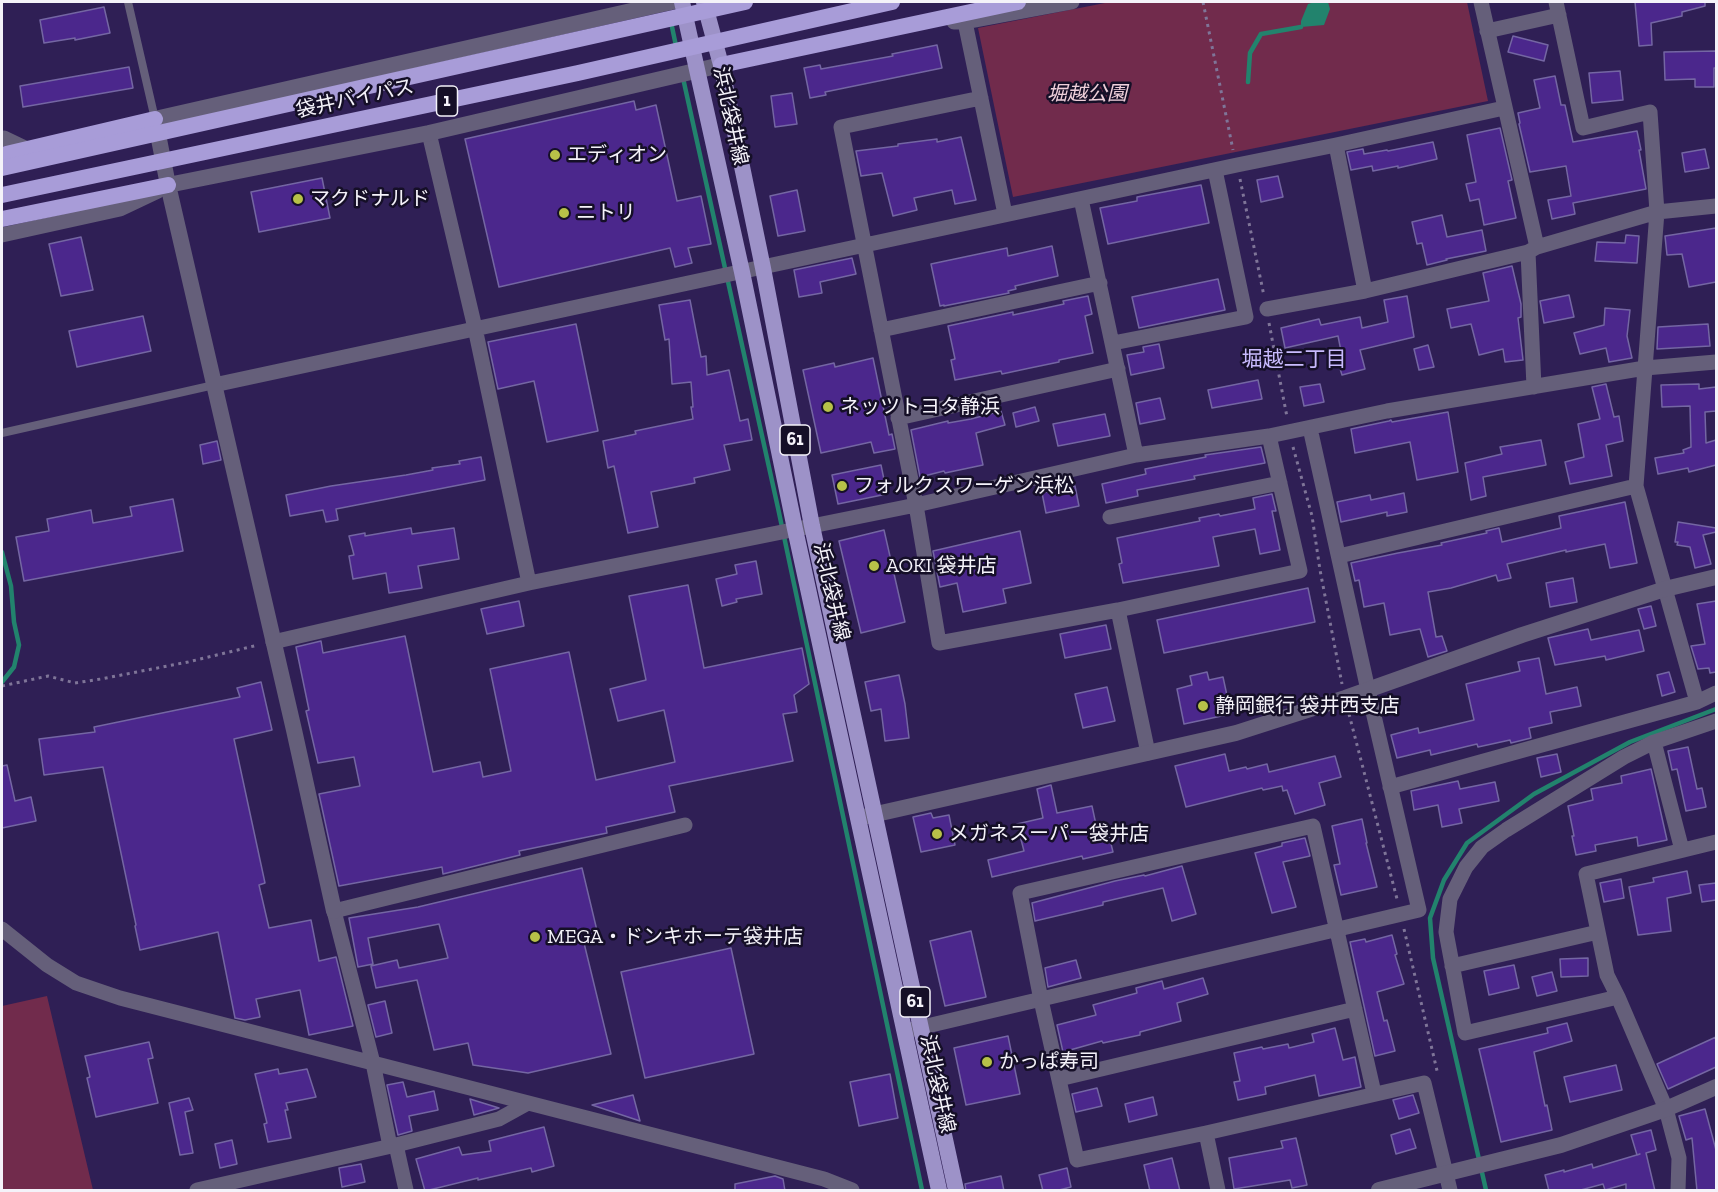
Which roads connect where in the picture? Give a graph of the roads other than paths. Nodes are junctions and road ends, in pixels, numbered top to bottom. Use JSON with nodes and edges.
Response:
{"nodes":[{"id":1,"x":128,"y":2,"type":"edge"},
{"id":2,"x":671,"y":2,"type":"edge"},
{"id":3,"x":682,"y":2,"type":"edge"},
{"id":4,"x":704,"y":2,"type":"edge"},
{"id":5,"x":745,"y":2,"type":"edge"},
{"id":6,"x":892,"y":2,"type":"edge"},
{"id":7,"x":1018,"y":2,"type":"edge"},
{"id":8,"x":1072,"y":2,"type":"edge"},
{"id":9,"x":1481,"y":2,"type":"edge"},
{"id":10,"x":1558,"y":8,"type":"edge"},
{"id":11,"x":964,"y":22,"type":"junction"},
{"id":12,"x":906,"y":25,"type":"junction"},
{"id":13,"x":1487,"y":31,"type":"junction"},
{"id":14,"x":721,"y":65,"type":"junction"},
{"id":15,"x":698,"y":70,"type":"junction"},
{"id":16,"x":981,"y":98,"type":"junction"},
{"id":17,"x":1504,"y":108,"type":"junction"},
{"id":18,"x":156,"y":119,"type":"junction"},
{"id":19,"x":429,"y":133,"type":"junction"},
{"id":20,"x":2,"y":139,"type":"edge"},
{"id":21,"x":1336,"y":145,"type":"junction"},
{"id":22,"x":27,"y":149,"type":"junction"},
{"id":23,"x":2,"y":155,"type":"edge"},
{"id":24,"x":2,"y":168,"type":"edge"},
{"id":25,"x":1215,"y":170,"type":"junction"},
{"id":26,"x":168,"y":185,"type":"junction"},
{"id":27,"x":2,"y":195,"type":"edge"},
{"id":28,"x":1081,"y":199,"type":"junction"},
{"id":29,"x":1716,"y":206,"type":"edge"},
{"id":30,"x":1657,"y":212,"type":"junction"},
{"id":31,"x":1005,"y":214,"type":"junction"},
{"id":32,"x":2,"y":219,"type":"edge"},
{"id":33,"x":2,"y":235,"type":"edge"},
{"id":34,"x":864,"y":245,"type":"junction"},
{"id":35,"x":1533,"y":250,"type":"junction"},
{"id":36,"x":763,"y":268,"type":"junction"},
{"id":37,"x":742,"y":272,"type":"junction"},
{"id":38,"x":1100,"y":283,"type":"junction"},
{"id":39,"x":1365,"y":291,"type":"junction"},
{"id":40,"x":1267,"y":309,"type":"dead end"},
{"id":41,"x":475,"y":328,"type":"junction"},
{"id":42,"x":881,"y":330,"type":"junction"},
{"id":43,"x":1113,"y":343,"type":"junction"},
{"id":44,"x":1716,"y":363,"type":"edge"},
{"id":45,"x":1645,"y":368,"type":"junction"},
{"id":46,"x":1118,"y":369,"type":"junction"},
{"id":47,"x":214,"y":385,"type":"junction"},
{"id":48,"x":1534,"y":387,"type":"junction"},
{"id":49,"x":898,"y":418,"type":"junction"},
{"id":50,"x":1310,"y":428,"type":"junction"},
{"id":51,"x":2,"y":434,"type":"edge"},
{"id":52,"x":1269,"y":436,"type":"junction"},
{"id":53,"x":1137,"y":455,"type":"junction"},
{"id":54,"x":1280,"y":483,"type":"junction"},
{"id":55,"x":1636,"y":486,"type":"junction"},
{"id":56,"x":916,"y":505,"type":"junction"},
{"id":57,"x":1110,"y":517,"type":"dead end"},
{"id":58,"x":804,"y":527,"type":"junction"},
{"id":59,"x":1339,"y":556,"type":"junction"},
{"id":60,"x":1716,"y":577,"type":"edge"},
{"id":61,"x":529,"y":583,"type":"junction"},
{"id":62,"x":1665,"y":589,"type":"junction"},
{"id":63,"x":1118,"y":610,"type":"junction"},
{"id":64,"x":273,"y":642,"type":"junction"},
{"id":65,"x":1368,"y":690,"type":"junction"},
{"id":66,"x":1716,"y":693,"type":"edge"},
{"id":67,"x":1697,"y":702,"type":"junction"},
{"id":68,"x":1716,"y":721,"type":"edge"},
{"id":69,"x":1654,"y":742,"type":"junction"},
{"id":70,"x":1148,"y":753,"type":"junction"},
{"id":71,"x":1390,"y":787,"type":"junction"},
{"id":72,"x":867,"y":816,"type":"junction"},
{"id":73,"x":685,"y":825,"type":"dead end"},
{"id":74,"x":1716,"y":842,"type":"edge"},
{"id":75,"x":1682,"y":850,"type":"junction"},
{"id":76,"x":334,"y":911,"type":"junction"},
{"id":77,"x":2,"y":929,"type":"edge"},
{"id":78,"x":1338,"y":929,"type":"junction"},
{"id":79,"x":1598,"y":932,"type":"junction"},
{"id":80,"x":1452,"y":966,"type":"junction"},
{"id":81,"x":1618,"y":997,"type":"junction"},
{"id":82,"x":1041,"y":1000,"type":"junction"},
{"id":83,"x":1355,"y":1009,"type":"junction"},
{"id":84,"x":913,"y":1030,"type":"junction"},
{"id":85,"x":373,"y":1063,"type":"junction"},
{"id":86,"x":1059,"y":1079,"type":"junction"},
{"id":87,"x":1716,"y":1087,"type":"edge"},
{"id":88,"x":1374,"y":1093,"type":"junction"},
{"id":89,"x":528,"y":1103,"type":"junction"},
{"id":90,"x":1665,"y":1109,"type":"junction"},
{"id":91,"x":1206,"y":1133,"type":"junction"},
{"id":92,"x":393,"y":1146,"type":"junction"},
{"id":93,"x":1448,"y":1182,"type":"edge"},
{"id":94,"x":197,"y":1191,"type":"edge"},
{"id":95,"x":406,"y":1191,"type":"edge"},
{"id":96,"x":852,"y":1191,"type":"edge"},
{"id":97,"x":939,"y":1191,"type":"edge"},
{"id":98,"x":956,"y":1191,"type":"edge"},
{"id":99,"x":1218,"y":1191,"type":"edge"},
{"id":100,"x":1379,"y":1191,"type":"edge"},
{"id":101,"x":1678,"y":1191,"type":"edge"}],
"edges":[{"from":1,"to":18,"type":"lane"},
{"from":2,"to":18,"type":"street"},
{"from":3,"to":15,"type":"main road","name":"浜北袋井線","number":"61"},
{"from":4,"to":14,"type":"main road","name":"浜北袋井線","number":"61"},
{"from":5,"to":24,"type":"highway","name":"袋井バイパス","number":"1","bridge":true},
{"from":6,"to":27,"type":"highway","name":"袋井バイパス","number":"1","bridge":true},
{"from":7,"to":12,"type":"highway"},
{"from":8,"to":11,"type":"street"},
{"from":9,"to":13,"type":"street"},
{"from":10,"to":13,"type":"street"},
{"from":10,"to":30,"type":"street"},
{"from":11,"to":12,"type":"street"},
{"from":11,"to":16,"type":"street"},
{"from":12,"to":14,"type":"highway"},
{"from":13,"to":17,"type":"street"},
{"from":14,"to":15,"type":"street"},
{"from":14,"to":36,"type":"main road","name":"浜北袋井線","number":"61"},
{"from":15,"to":19,"type":"street"},
{"from":15,"to":37,"type":"main road","name":"浜北袋井線","number":"61"},
{"from":16,"to":31,"type":"street"},
{"from":16,"to":34,"type":"street"},
{"from":17,"to":21,"type":"street"},
{"from":17,"to":35,"type":"street"},
{"from":18,"to":22,"type":"highway"},
{"from":18,"to":26,"type":"street"},
{"from":19,"to":26,"type":"street"},
{"from":19,"to":41,"type":"street"},
{"from":20,"to":22,"type":"street"},
{"from":21,"to":25,"type":"street"},
{"from":21,"to":39,"type":"street"},
{"from":22,"to":23,"type":"highway"},
{"from":25,"to":28,"type":"street"},
{"from":25,"to":43,"type":"street"},
{"from":26,"to":32,"type":"highway"},
{"from":26,"to":33,"type":"street"},
{"from":26,"to":47,"type":"street"},
{"from":28,"to":31,"type":"street"},
{"from":28,"to":38,"type":"street"},
{"from":29,"to":30,"type":"street"},
{"from":30,"to":35,"type":"street"},
{"from":30,"to":45,"type":"street"},
{"from":31,"to":34,"type":"street"},
{"from":34,"to":36,"type":"street"},
{"from":34,"to":42,"type":"street"},
{"from":35,"to":39,"type":"street"},
{"from":35,"to":48,"type":"street"},
{"from":36,"to":37,"type":"street"},
{"from":36,"to":58,"type":"main road","name":"浜北袋井線","number":"61"},
{"from":37,"to":41,"type":"street"},
{"from":37,"to":58,"type":"main road","name":"浜北袋井線","number":"61"},
{"from":38,"to":42,"type":"street"},
{"from":38,"to":43,"type":"street"},
{"from":39,"to":40,"type":"street"},
{"from":41,"to":47,"type":"street"},
{"from":41,"to":61,"type":"street"},
{"from":42,"to":49,"type":"street"},
{"from":43,"to":46,"type":"street"},
{"from":44,"to":45,"type":"street"},
{"from":45,"to":48,"type":"street"},
{"from":45,"to":55,"type":"street"},
{"from":46,"to":49,"type":"street"},
{"from":46,"to":53,"type":"street"},
{"from":47,"to":51,"type":"lane"},
{"from":47,"to":64,"type":"street"},
{"from":48,"to":50,"type":"street"},
{"from":49,"to":56,"type":"street"},
{"from":50,"to":52,"type":"street"},
{"from":50,"to":59,"type":"street"},
{"from":52,"to":53,"type":"street"},
{"from":52,"to":54,"type":"street"},
{"from":53,"to":56,"type":"street"},
{"from":54,"to":57,"type":"street"},
{"from":54,"to":63,"type":"street"},
{"from":55,"to":59,"type":"street"},
{"from":55,"to":62,"type":"street"},
{"from":56,"to":58,"type":"street"},
{"from":56,"to":63,"type":"street"},
{"from":58,"to":61,"type":"street"},
{"from":58,"to":72,"type":"main road","name":"浜北袋井線","number":"61"},
{"from":59,"to":65,"type":"street"},
{"from":60,"to":62,"type":"street"},
{"from":61,"to":64,"type":"street"},
{"from":62,"to":65,"type":"street"},
{"from":62,"to":67,"type":"street"},
{"from":63,"to":70,"type":"street"},
{"from":64,"to":76,"type":"street"},
{"from":65,"to":70,"type":"street"},
{"from":65,"to":71,"type":"street"},
{"from":66,"to":67,"type":"street"},
{"from":67,"to":71,"type":"street"},
{"from":68,"to":69,"type":"street"},
{"from":69,"to":75,"type":"street"},
{"from":69,"to":80,"type":"street"},
{"from":70,"to":72,"type":"street"},
{"from":71,"to":78,"type":"street"},
{"from":72,"to":84,"type":"main road","name":"浜北袋井線","number":"61"},
{"from":73,"to":76,"type":"street"},
{"from":74,"to":75,"type":"street"},
{"from":75,"to":79,"type":"street"},
{"from":76,"to":85,"type":"street"},
{"from":77,"to":85,"type":"street"},
{"from":78,"to":82,"type":"street"},
{"from":78,"to":82,"type":"street"},
{"from":78,"to":83,"type":"street"},
{"from":79,"to":80,"type":"street"},
{"from":79,"to":81,"type":"street"},
{"from":80,"to":81,"type":"street"},
{"from":81,"to":90,"type":"street"},
{"from":82,"to":84,"type":"street"},
{"from":82,"to":86,"type":"street"},
{"from":83,"to":86,"type":"street"},
{"from":83,"to":88,"type":"street"},
{"from":84,"to":97,"type":"main road","name":"浜北袋井線","number":"61"},
{"from":84,"to":98,"type":"main road","name":"浜北袋井線","number":"61"},
{"from":85,"to":89,"type":"street"},
{"from":85,"to":92,"type":"street"},
{"from":86,"to":91,"type":"street"},
{"from":87,"to":90,"type":"street"},
{"from":88,"to":91,"type":"street"},
{"from":88,"to":93,"type":"street"},
{"from":89,"to":92,"type":"street"},
{"from":89,"to":96,"type":"street"},
{"from":90,"to":93,"type":"street"},
{"from":90,"to":101,"type":"street"},
{"from":91,"to":99,"type":"street"},
{"from":92,"to":94,"type":"street"},
{"from":92,"to":95,"type":"street"},
{"from":93,"to":100,"type":"street"}]}
